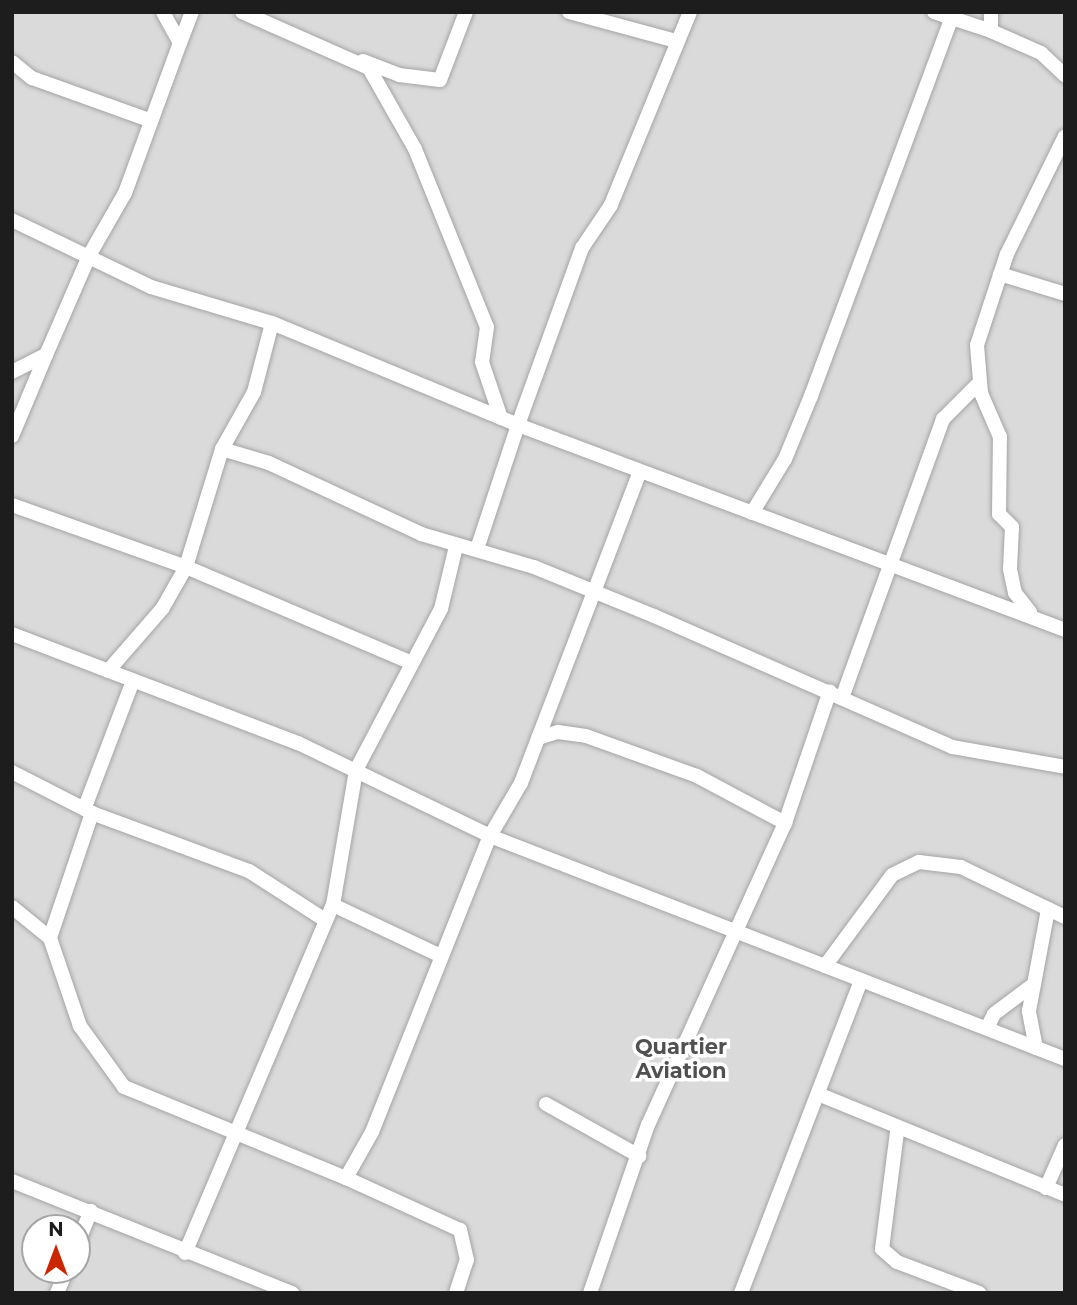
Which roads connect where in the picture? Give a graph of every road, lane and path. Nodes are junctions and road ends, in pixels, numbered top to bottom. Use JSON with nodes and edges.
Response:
{"nodes":[{"id":1,"x":163,"y":12,"type":"edge"},
{"id":2,"x":192,"y":12,"type":"edge"},
{"id":3,"x":242,"y":12,"type":"edge"},
{"id":4,"x":466,"y":12,"type":"edge"},
{"id":5,"x":569,"y":12,"type":"edge"},
{"id":6,"x":690,"y":12,"type":"edge"},
{"id":7,"x":934,"y":12,"type":"edge"},
{"id":8,"x":991,"y":12,"type":"edge"},
{"id":9,"x":951,"y":19,"type":"junction"},
{"id":10,"x":991,"y":31,"type":"junction"},
{"id":11,"x":676,"y":41,"type":"junction"},
{"id":12,"x":180,"y":43,"type":"junction"},
{"id":13,"x":351,"y":56,"type":"junction"},
{"id":14,"x":12,"y":62,"type":"edge"},
{"id":15,"x":1065,"y":75,"type":"edge"},
{"id":16,"x":149,"y":120,"type":"junction"},
{"id":17,"x":1065,"y":136,"type":"edge"},
{"id":18,"x":12,"y":220,"type":"edge"},
{"id":19,"x":90,"y":254,"type":"junction"},
{"id":20,"x":1000,"y":274,"type":"junction"},
{"id":21,"x":1065,"y":294,"type":"edge"},
{"id":22,"x":272,"y":323,"type":"junction"},
{"id":23,"x":46,"y":355,"type":"junction"},
{"id":24,"x":12,"y":372,"type":"edge"},
{"id":25,"x":978,"y":384,"type":"junction"},
{"id":26,"x":500,"y":418,"type":"junction"},
{"id":27,"x":518,"y":425,"type":"junction"},
{"id":28,"x":12,"y":436,"type":"edge"},
{"id":29,"x":222,"y":449,"type":"junction"},
{"id":30,"x":640,"y":472,"type":"junction"},
{"id":31,"x":12,"y":505,"type":"edge"},
{"id":32,"x":751,"y":513,"type":"junction"},
{"id":33,"x":456,"y":546,"type":"junction"},
{"id":34,"x":477,"y":549,"type":"junction"},
{"id":35,"x":891,"y":562,"type":"junction"},
{"id":36,"x":186,"y":567,"type":"junction"},
{"id":37,"x":592,"y":592,"type":"junction"},
{"id":38,"x":1032,"y":614,"type":"junction"},
{"id":39,"x":1065,"y":630,"type":"edge"},
{"id":40,"x":12,"y":634,"type":"edge"},
{"id":41,"x":410,"y":662,"type":"junction"},
{"id":42,"x":108,"y":671,"type":"junction"},
{"id":43,"x":132,"y":683,"type":"junction"},
{"id":44,"x":836,"y":694,"type":"junction"},
{"id":45,"x":538,"y":738,"type":"junction"},
{"id":46,"x":1065,"y":767,"type":"edge"},
{"id":47,"x":356,"y":770,"type":"junction"},
{"id":48,"x":12,"y":772,"type":"edge"},
{"id":49,"x":88,"y":810,"type":"junction"},
{"id":50,"x":785,"y":823,"type":"junction"},
{"id":51,"x":490,"y":836,"type":"junction"},
{"id":52,"x":333,"y":905,"type":"junction"},
{"id":53,"x":12,"y":907,"type":"edge"},
{"id":54,"x":1048,"y":909,"type":"junction"},
{"id":55,"x":1065,"y":917,"type":"edge"},
{"id":56,"x":325,"y":920,"type":"junction"},
{"id":57,"x":738,"y":933,"type":"junction"},
{"id":58,"x":50,"y":938,"type":"junction"},
{"id":59,"x":439,"y":955,"type":"junction"},
{"id":60,"x":825,"y":966,"type":"junction"},
{"id":61,"x":861,"y":980,"type":"junction"},
{"id":62,"x":1034,"y":984,"type":"junction"},
{"id":63,"x":988,"y":1027,"type":"junction"},
{"id":64,"x":1036,"y":1048,"type":"junction"},
{"id":65,"x":1065,"y":1059,"type":"edge"},
{"id":66,"x":818,"y":1094,"type":"junction"},
{"id":67,"x":546,"y":1104,"type":"dead end"},
{"id":68,"x":897,"y":1132,"type":"junction"},
{"id":69,"x":236,"y":1137,"type":"junction"},
{"id":70,"x":1065,"y":1145,"type":"edge"},
{"id":71,"x":639,"y":1156,"type":"junction"},
{"id":72,"x":346,"y":1178,"type":"junction"},
{"id":73,"x":12,"y":1181,"type":"edge"},
{"id":74,"x":1046,"y":1188,"type":"junction"},
{"id":75,"x":1065,"y":1195,"type":"edge"},
{"id":76,"x":91,"y":1211,"type":"junction"},
{"id":77,"x":90,"y":1214,"type":"edge"},
{"id":78,"x":185,"y":1253,"type":"junction"},
{"id":79,"x":292,"y":1293,"type":"edge"},
{"id":80,"x":456,"y":1293,"type":"edge"},
{"id":81,"x":590,"y":1293,"type":"edge"},
{"id":82,"x":741,"y":1293,"type":"edge"},
{"id":83,"x":979,"y":1293,"type":"edge"}],
"edges":[{"from":1,"to":12,"type":"street"},
{"from":2,"to":12,"type":"street"},
{"from":3,"to":13,"type":"street"},
{"from":4,"to":13,"type":"street"},
{"from":5,"to":11,"type":"street"},
{"from":6,"to":11,"type":"street"},
{"from":7,"to":9,"type":"street"},
{"from":8,"to":10,"type":"street"},
{"from":9,"to":10,"type":"street"},
{"from":9,"to":32,"type":"street"},
{"from":10,"to":15,"type":"street"},
{"from":11,"to":27,"type":"street"},
{"from":12,"to":16,"type":"street"},
{"from":13,"to":26,"type":"street"},
{"from":14,"to":16,"type":"street"},
{"from":16,"to":19,"type":"street"},
{"from":17,"to":20,"type":"street"},
{"from":18,"to":19,"type":"street"},
{"from":19,"to":22,"type":"street"},
{"from":19,"to":23,"type":"street"},
{"from":20,"to":21,"type":"street"},
{"from":20,"to":25,"type":"street"},
{"from":22,"to":26,"type":"street"},
{"from":22,"to":29,"type":"street"},
{"from":23,"to":24,"type":"street"},
{"from":23,"to":28,"type":"street"},
{"from":25,"to":35,"type":"street"},
{"from":25,"to":38,"type":"street"},
{"from":26,"to":27,"type":"street"},
{"from":27,"to":30,"type":"street"},
{"from":27,"to":34,"type":"street"},
{"from":29,"to":33,"type":"street"},
{"from":29,"to":36,"type":"street"},
{"from":30,"to":32,"type":"street"},
{"from":30,"to":37,"type":"street"},
{"from":31,"to":36,"type":"street"},
{"from":32,"to":35,"type":"street"},
{"from":33,"to":34,"type":"street"},
{"from":33,"to":41,"type":"street"},
{"from":34,"to":37,"type":"street"},
{"from":35,"to":38,"type":"street"},
{"from":35,"to":44,"type":"street"},
{"from":36,"to":41,"type":"street"},
{"from":36,"to":42,"type":"street"},
{"from":37,"to":44,"type":"street"},
{"from":37,"to":45,"type":"street"},
{"from":38,"to":39,"type":"street"},
{"from":40,"to":42,"type":"street"},
{"from":41,"to":47,"type":"street"},
{"from":42,"to":43,"type":"street"},
{"from":43,"to":47,"type":"street"},
{"from":43,"to":49,"type":"street"},
{"from":44,"to":46,"type":"street"},
{"from":44,"to":50,"type":"street"},
{"from":45,"to":50,"type":"street"},
{"from":45,"to":51,"type":"street"},
{"from":47,"to":51,"type":"street"},
{"from":47,"to":52,"type":"street"},
{"from":48,"to":49,"type":"street"},
{"from":49,"to":56,"type":"street"},
{"from":49,"to":58,"type":"street"},
{"from":50,"to":57,"type":"street"},
{"from":51,"to":57,"type":"street"},
{"from":51,"to":59,"type":"street"},
{"from":52,"to":56,"type":"street"},
{"from":52,"to":59,"type":"street"},
{"from":53,"to":58,"type":"street"},
{"from":54,"to":55,"type":"street"},
{"from":54,"to":60,"type":"street"},
{"from":54,"to":62,"type":"street"},
{"from":56,"to":69,"type":"street"},
{"from":57,"to":60,"type":"street"},
{"from":57,"to":71,"type":"street"},
{"from":58,"to":69,"type":"street"},
{"from":59,"to":72,"type":"street"},
{"from":60,"to":61,"type":"street"},
{"from":61,"to":63,"type":"street"},
{"from":61,"to":66,"type":"street"},
{"from":62,"to":63,"type":"street"},
{"from":62,"to":64,"type":"street"},
{"from":63,"to":64,"type":"street"},
{"from":64,"to":65,"type":"street"},
{"from":66,"to":68,"type":"street"},
{"from":66,"to":82,"type":"street"},
{"from":67,"to":71,"type":"street"},
{"from":68,"to":74,"type":"street"},
{"from":68,"to":83,"type":"street"},
{"from":69,"to":72,"type":"street"},
{"from":69,"to":78,"type":"street"},
{"from":70,"to":74,"type":"street"},
{"from":71,"to":81,"type":"street"},
{"from":72,"to":80,"type":"street"},
{"from":73,"to":76,"type":"street"},
{"from":74,"to":75,"type":"street"},
{"from":76,"to":77,"type":"street"},
{"from":76,"to":78,"type":"street"},
{"from":78,"to":79,"type":"street"}]}
